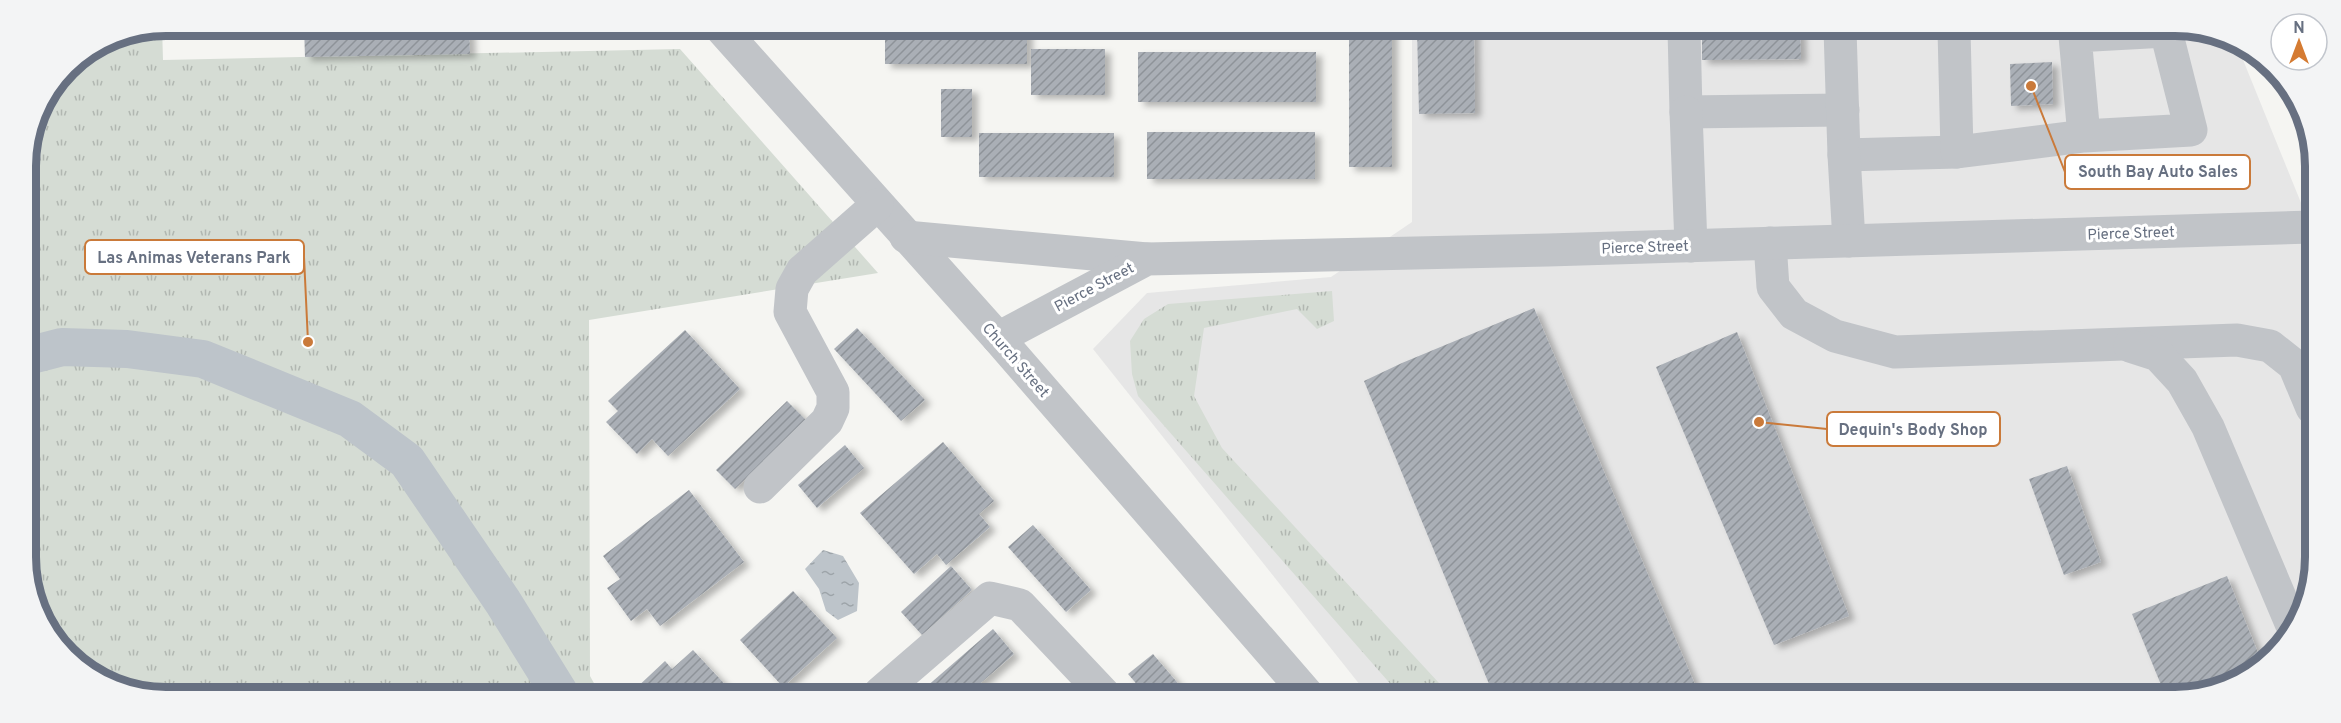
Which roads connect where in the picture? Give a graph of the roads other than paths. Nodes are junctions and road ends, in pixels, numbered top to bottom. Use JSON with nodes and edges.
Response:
{"nodes":[{"id":1,"x":728,"y":36,"type":"edge"},
{"id":2,"x":1684,"y":36,"type":"edge"},
{"id":3,"x":1840,"y":36,"type":"edge"},
{"id":4,"x":1954,"y":36,"type":"edge"},
{"id":5,"x":1843,"y":110,"type":"junction"},
{"id":6,"x":1686,"y":112,"type":"junction"},
{"id":7,"x":2084,"y":136,"type":"dead end"},
{"id":8,"x":1957,"y":152,"type":"junction"},
{"id":9,"x":1844,"y":154,"type":"junction"},
{"id":10,"x":877,"y":205,"type":"junction"},
{"id":11,"x":2305,"y":227,"type":"edge"},
{"id":12,"x":906,"y":237,"type":"junction"},
{"id":13,"x":1849,"y":241,"type":"junction"},
{"id":14,"x":1770,"y":243,"type":"junction"},
{"id":15,"x":1691,"y":246,"type":"junction"},
{"id":16,"x":1147,"y":259,"type":"junction"},
{"id":17,"x":998,"y":338,"type":"junction"},
{"id":18,"x":2128,"y":345,"type":"junction"},
{"id":19,"x":2305,"y":391,"type":"edge"},
{"id":20,"x":760,"y":487,"type":"dead end"},
{"id":21,"x":2289,"y":620,"type":"edge"},
{"id":22,"x":887,"y":687,"type":"edge"},
{"id":23,"x":1097,"y":687,"type":"edge"},
{"id":24,"x":1301,"y":687,"type":"edge"}],
"edges":[{"from":1,"to":10,"type":"street","name":"Church Street"},
{"from":2,"to":6,"type":"street"},
{"from":3,"to":5,"type":"street"},
{"from":4,"to":8,"type":"street"},
{"from":5,"to":6,"type":"street"},
{"from":5,"to":9,"type":"street"},
{"from":6,"to":15,"type":"street"},
{"from":7,"to":8,"type":"street"},
{"from":8,"to":9,"type":"street"},
{"from":9,"to":13,"type":"street"},
{"from":10,"to":12,"type":"street","name":"Church Street"},
{"from":10,"to":20,"type":"street"},
{"from":11,"to":13,"type":"street","name":"Pierce Street"},
{"from":12,"to":16,"type":"street"},
{"from":12,"to":17,"type":"street","name":"Church Street"},
{"from":13,"to":14,"type":"street","name":"Pierce Street"},
{"from":14,"to":15,"type":"street","name":"Pierce Street"},
{"from":14,"to":18,"type":"street"},
{"from":15,"to":16,"type":"street","name":"Pierce Street"},
{"from":16,"to":17,"type":"street","name":"Pierce Street"},
{"from":17,"to":24,"type":"street","name":"Church Street"},
{"from":18,"to":19,"type":"street"},
{"from":18,"to":21,"type":"street"},
{"from":22,"to":23,"type":"street"}]}
